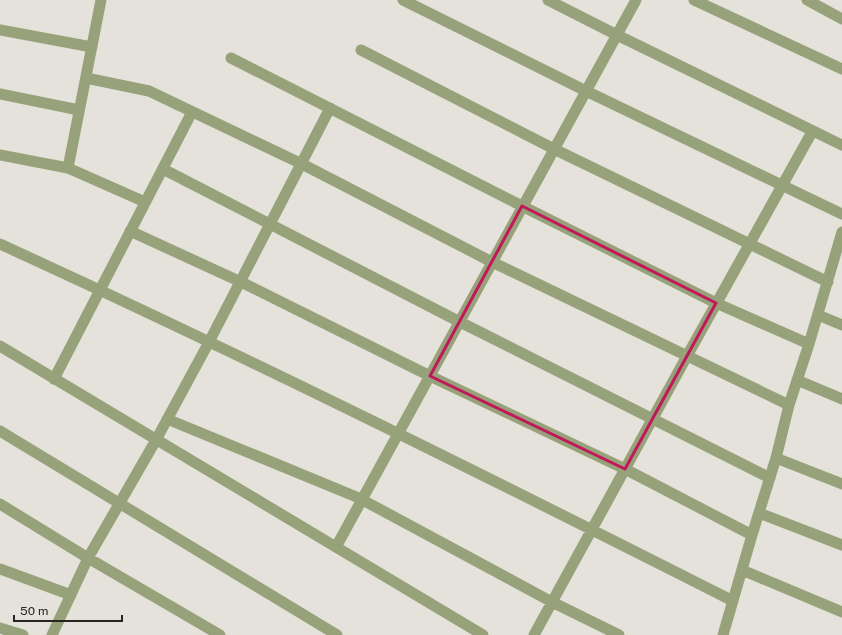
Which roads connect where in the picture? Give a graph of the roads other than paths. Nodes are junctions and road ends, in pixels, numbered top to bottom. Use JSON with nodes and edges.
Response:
{"nodes":[{"id":1,"x":101,"y":0,"type":"edge"},
{"id":2,"x":404,"y":0,"type":"edge"},
{"id":3,"x":548,"y":0,"type":"edge"},
{"id":4,"x":636,"y":0,"type":"edge"},
{"id":5,"x":694,"y":0,"type":"edge"},
{"id":6,"x":807,"y":0,"type":"edge"},
{"id":7,"x":842,"y":19,"type":"edge"},
{"id":8,"x":0,"y":30,"type":"edge"},
{"id":9,"x":617,"y":36,"type":"junction"},
{"id":10,"x":92,"y":47,"type":"junction"},
{"id":11,"x":361,"y":50,"type":"dead end"},
{"id":12,"x":230,"y":58,"type":"dead end"},
{"id":13,"x":842,"y":70,"type":"edge"},
{"id":14,"x":86,"y":78,"type":"junction"},
{"id":15,"x":586,"y":91,"type":"junction"},
{"id":16,"x":0,"y":94,"type":"edge"},
{"id":17,"x":330,"y":108,"type":"junction"},
{"id":18,"x":79,"y":110,"type":"junction"},
{"id":19,"x":192,"y":112,"type":"junction"},
{"id":20,"x":812,"y":132,"type":"junction"},
{"id":21,"x":842,"y":145,"type":"edge"},
{"id":22,"x":554,"y":149,"type":"junction"},
{"id":23,"x":0,"y":156,"type":"edge"},
{"id":24,"x":302,"y":164,"type":"junction"},
{"id":25,"x":68,"y":168,"type":"junction"},
{"id":26,"x":163,"y":169,"type":"junction"},
{"id":27,"x":781,"y":186,"type":"junction"},
{"id":28,"x":145,"y":202,"type":"junction"},
{"id":29,"x":522,"y":206,"type":"junction"},
{"id":30,"x":842,"y":214,"type":"edge"},
{"id":31,"x":270,"y":224,"type":"junction"},
{"id":32,"x":130,"y":231,"type":"junction"},
{"id":33,"x":842,"y":232,"type":"edge"},
{"id":34,"x":0,"y":244,"type":"edge"},
{"id":35,"x":749,"y":244,"type":"junction"},
{"id":36,"x":839,"y":252,"type":"edge"},
{"id":37,"x":492,"y":262,"type":"junction"},
{"id":38,"x":241,"y":282,"type":"junction"},
{"id":39,"x":828,"y":282,"type":"junction"},
{"id":40,"x":100,"y":289,"type":"junction"},
{"id":41,"x":716,"y":303,"type":"junction"},
{"id":42,"x":818,"y":315,"type":"junction"},
{"id":43,"x":460,"y":322,"type":"junction"},
{"id":44,"x":842,"y":325,"type":"edge"},
{"id":45,"x":209,"y":342,"type":"junction"},
{"id":46,"x":809,"y":344,"type":"junction"},
{"id":47,"x":0,"y":346,"type":"edge"},
{"id":48,"x":687,"y":356,"type":"junction"},
{"id":49,"x":430,"y":376,"type":"junction"},
{"id":50,"x":54,"y":379,"type":"junction"},
{"id":51,"x":797,"y":380,"type":"junction"},
{"id":52,"x":842,"y":399,"type":"edge"},
{"id":53,"x":789,"y":405,"type":"junction"},
{"id":54,"x":653,"y":418,"type":"junction"},
{"id":55,"x":167,"y":419,"type":"junction"},
{"id":56,"x":0,"y":431,"type":"edge"},
{"id":57,"x":399,"y":433,"type":"junction"},
{"id":58,"x":156,"y":440,"type":"junction"},
{"id":59,"x":776,"y":458,"type":"junction"},
{"id":60,"x":625,"y":470,"type":"junction"},
{"id":61,"x":770,"y":478,"type":"junction"},
{"id":62,"x":842,"y":484,"type":"edge"},
{"id":63,"x":362,"y":500,"type":"junction"},
{"id":64,"x":120,"y":503,"type":"junction"},
{"id":65,"x":0,"y":504,"type":"edge"},
{"id":66,"x":759,"y":513,"type":"junction"},
{"id":67,"x":592,"y":530,"type":"junction"},
{"id":68,"x":752,"y":535,"type":"junction"},
{"id":69,"x":842,"y":545,"type":"edge"},
{"id":70,"x":336,"y":548,"type":"junction"},
{"id":71,"x":88,"y":558,"type":"junction"},
{"id":72,"x":0,"y":569,"type":"edge"},
{"id":73,"x":742,"y":570,"type":"junction"},
{"id":74,"x":71,"y":595,"type":"junction"},
{"id":75,"x":733,"y":601,"type":"junction"},
{"id":76,"x":552,"y":602,"type":"junction"},
{"id":77,"x":842,"y":612,"type":"edge"},
{"id":78,"x":0,"y":628,"type":"edge"},
{"id":79,"x":23,"y":635,"type":"edge"},
{"id":80,"x":52,"y":635,"type":"edge"},
{"id":81,"x":220,"y":635,"type":"edge"},
{"id":82,"x":337,"y":635,"type":"edge"},
{"id":83,"x":483,"y":635,"type":"edge"},
{"id":84,"x":534,"y":635,"type":"edge"},
{"id":85,"x":619,"y":635,"type":"edge"},
{"id":86,"x":723,"y":635,"type":"edge"}],
"edges":[{"from":1,"to":10,"type":"street"},
{"from":2,"to":15,"type":"street"},
{"from":3,"to":9,"type":"street"},
{"from":4,"to":9,"type":"street"},
{"from":5,"to":13,"type":"street"},
{"from":6,"to":7,"type":"street"},
{"from":8,"to":10,"type":"street"},
{"from":9,"to":15,"type":"street"},
{"from":9,"to":20,"type":"street"},
{"from":10,"to":14,"type":"street"},
{"from":11,"to":22,"type":"street"},
{"from":12,"to":17,"type":"street"},
{"from":14,"to":18,"type":"street"},
{"from":14,"to":19,"type":"street"},
{"from":15,"to":22,"type":"street"},
{"from":15,"to":27,"type":"street"},
{"from":16,"to":18,"type":"street"},
{"from":17,"to":24,"type":"street"},
{"from":17,"to":29,"type":"street"},
{"from":18,"to":25,"type":"street"},
{"from":19,"to":24,"type":"street"},
{"from":19,"to":26,"type":"street"},
{"from":20,"to":21,"type":"street"},
{"from":20,"to":27,"type":"street"},
{"from":22,"to":29,"type":"street"},
{"from":22,"to":35,"type":"street"},
{"from":23,"to":25,"type":"street"},
{"from":24,"to":31,"type":"street"},
{"from":24,"to":37,"type":"street"},
{"from":25,"to":28,"type":"street"},
{"from":26,"to":28,"type":"street"},
{"from":26,"to":31,"type":"street"},
{"from":27,"to":30,"type":"street"},
{"from":27,"to":35,"type":"street"},
{"from":28,"to":32,"type":"street"},
{"from":29,"to":37,"type":"street"},
{"from":29,"to":41,"type":"street"},
{"from":31,"to":38,"type":"street"},
{"from":31,"to":43,"type":"street"},
{"from":32,"to":38,"type":"street"},
{"from":32,"to":40,"type":"street"},
{"from":33,"to":36,"type":"street"},
{"from":34,"to":40,"type":"street"},
{"from":35,"to":39,"type":"street"},
{"from":35,"to":41,"type":"street"},
{"from":36,"to":39,"type":"street"},
{"from":37,"to":43,"type":"street"},
{"from":37,"to":48,"type":"street"},
{"from":38,"to":45,"type":"street"},
{"from":38,"to":49,"type":"street"},
{"from":39,"to":42,"type":"street"},
{"from":40,"to":45,"type":"street"},
{"from":40,"to":50,"type":"street"},
{"from":41,"to":46,"type":"street"},
{"from":41,"to":48,"type":"street"},
{"from":42,"to":44,"type":"street"},
{"from":42,"to":46,"type":"street"},
{"from":43,"to":49,"type":"street"},
{"from":43,"to":54,"type":"street"},
{"from":45,"to":55,"type":"street"},
{"from":45,"to":57,"type":"street"},
{"from":46,"to":51,"type":"street"},
{"from":47,"to":50,"type":"street"},
{"from":48,"to":53,"type":"street"},
{"from":48,"to":54,"type":"street"},
{"from":49,"to":57,"type":"street"},
{"from":49,"to":60,"type":"street"},
{"from":50,"to":58,"type":"street"},
{"from":51,"to":52,"type":"street"},
{"from":51,"to":53,"type":"street"},
{"from":53,"to":59,"type":"street"},
{"from":54,"to":60,"type":"street"},
{"from":54,"to":61,"type":"street"},
{"from":55,"to":58,"type":"street"},
{"from":55,"to":63,"type":"street"},
{"from":56,"to":64,"type":"street"},
{"from":57,"to":63,"type":"street"},
{"from":57,"to":67,"type":"street"},
{"from":58,"to":64,"type":"street"},
{"from":58,"to":70,"type":"street"},
{"from":59,"to":61,"type":"street"},
{"from":59,"to":62,"type":"street"},
{"from":60,"to":67,"type":"street"},
{"from":60,"to":68,"type":"street"},
{"from":61,"to":66,"type":"street"},
{"from":63,"to":70,"type":"street"},
{"from":63,"to":76,"type":"street"},
{"from":64,"to":71,"type":"street"},
{"from":64,"to":82,"type":"street"},
{"from":65,"to":71,"type":"street"},
{"from":66,"to":68,"type":"street"},
{"from":66,"to":69,"type":"street"},
{"from":67,"to":75,"type":"street"},
{"from":67,"to":76,"type":"street"},
{"from":68,"to":73,"type":"street"},
{"from":70,"to":83,"type":"street"},
{"from":71,"to":74,"type":"street"},
{"from":71,"to":81,"type":"street"},
{"from":72,"to":74,"type":"street"},
{"from":73,"to":75,"type":"street"},
{"from":73,"to":77,"type":"street"},
{"from":74,"to":80,"type":"street"},
{"from":75,"to":86,"type":"street"},
{"from":76,"to":84,"type":"street"},
{"from":76,"to":85,"type":"street"},
{"from":78,"to":79,"type":"street"}]}
